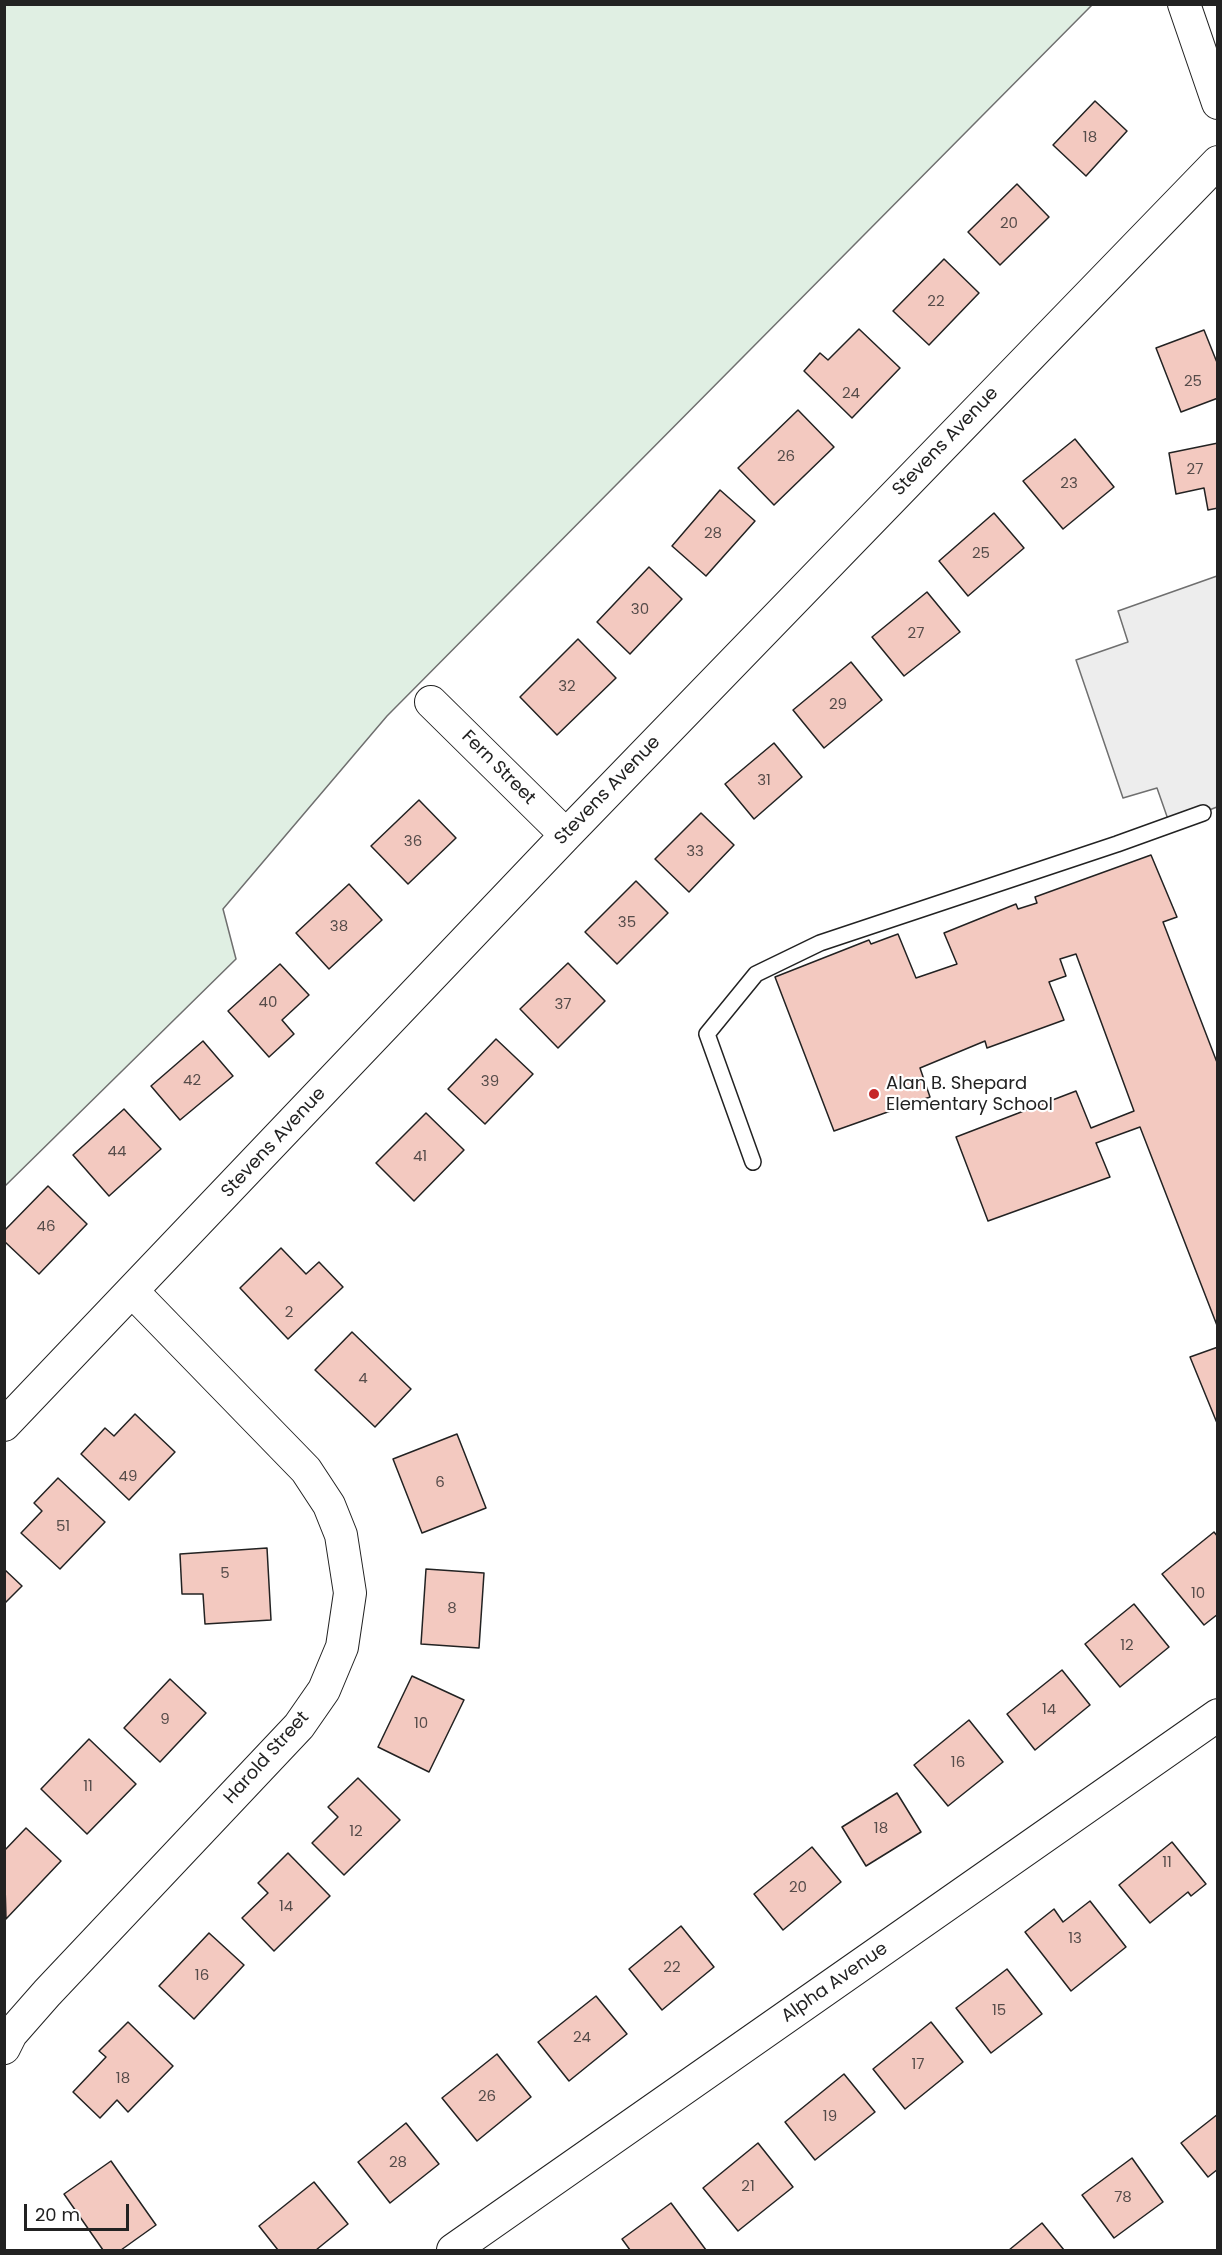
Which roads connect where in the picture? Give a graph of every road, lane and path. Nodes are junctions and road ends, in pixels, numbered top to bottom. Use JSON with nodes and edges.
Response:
{"nodes":[{"id":1,"x":1184,"y":4,"type":"edge"},
{"id":2,"x":1218,"y":103,"type":"edge"},
{"id":3,"x":1218,"y":162,"type":"edge"},
{"id":4,"x":432,"y":702,"type":"dead end"},
{"id":5,"x":1203,"y":813,"type":"dead end"},
{"id":6,"x":566,"y":835,"type":"junction"},
{"id":7,"x":753,"y":1162,"type":"dead end"},
{"id":8,"x":133,"y":1292,"type":"junction"},
{"id":9,"x":4,"y":1425,"type":"edge"},
{"id":10,"x":1218,"y":1715,"type":"edge"},
{"id":11,"x":4,"y":2048,"type":"edge"},
{"id":12,"x":453,"y":2250,"type":"edge"}],
"edges":[{"from":1,"to":2,"type":"street"},
{"from":3,"to":6,"type":"street","name":"Stevens Avenue"},
{"from":4,"to":6,"type":"street","name":"Fern Street"},
{"from":5,"to":7,"type":"lane"},
{"from":6,"to":8,"type":"street","name":"Stevens Avenue"},
{"from":8,"to":9,"type":"street","name":"Stevens Avenue"},
{"from":8,"to":11,"type":"street","name":"Harold Street"},
{"from":10,"to":12,"type":"street","name":"Alpha Avenue"}]}
